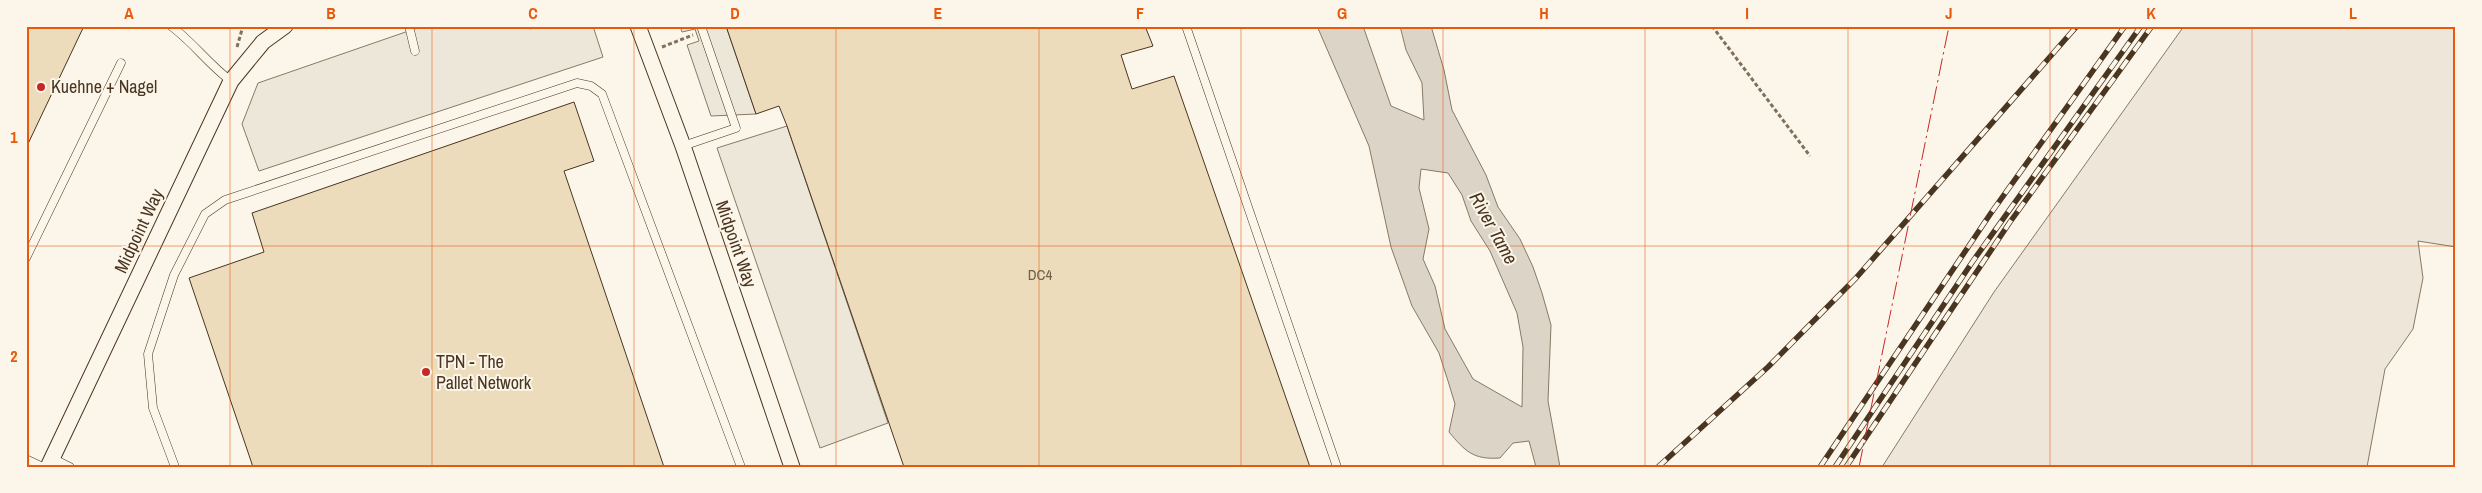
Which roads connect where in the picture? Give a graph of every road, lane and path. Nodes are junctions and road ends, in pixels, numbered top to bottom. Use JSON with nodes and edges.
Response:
{"nodes":[{"id":1,"x":171,"y":26,"type":"edge"},
{"id":2,"x":409,"y":26,"type":"edge"},
{"id":3,"x":1186,"y":26,"type":"edge"},
{"id":4,"x":1712,"y":26,"type":"edge"},
{"id":5,"x":280,"y":28,"type":"edge"},
{"id":6,"x":641,"y":29,"type":"edge"},
{"id":7,"x":702,"y":29,"type":"edge"},
{"id":8,"x":416,"y":51,"type":"dead end"},
{"id":9,"x":648,"y":52,"type":"junction"},
{"id":10,"x":121,"y":63,"type":"dead end"},
{"id":11,"x":231,"y":80,"type":"junction"},
{"id":12,"x":683,"y":146,"type":"junction"},
{"id":13,"x":1810,"y":156,"type":"dead end"},
{"id":14,"x":26,"y":258,"type":"edge"},
{"id":15,"x":26,"y":459,"type":"edge"},
{"id":16,"x":48,"y":464,"type":"edge"},
{"id":17,"x":70,"y":467,"type":"edge"},
{"id":18,"x":175,"y":467,"type":"edge"},
{"id":19,"x":741,"y":467,"type":"edge"},
{"id":20,"x":792,"y":467,"type":"edge"},
{"id":21,"x":1337,"y":467,"type":"edge"}],
"edges":[{"from":1,"to":11,"type":"lane"},
{"from":2,"to":8,"type":"lane"},
{"from":3,"to":21,"type":"lane"},
{"from":4,"to":13,"type":"path"},
{"from":5,"to":11,"type":"street","name":"Midpoint Way"},
{"from":6,"to":9,"type":"street","name":"Midpoint Way"},
{"from":7,"to":9,"type":"path"},
{"from":7,"to":12,"type":"lane"},
{"from":9,"to":12,"type":"street","name":"Midpoint Way"},
{"from":10,"to":14,"type":"lane"},
{"from":11,"to":16,"type":"street","name":"Midpoint Way"},
{"from":12,"to":20,"type":"street","name":"Midpoint Way"},
{"from":15,"to":16,"type":"lane"},
{"from":16,"to":17,"type":"lane"},
{"from":18,"to":19,"type":"lane"}]}
